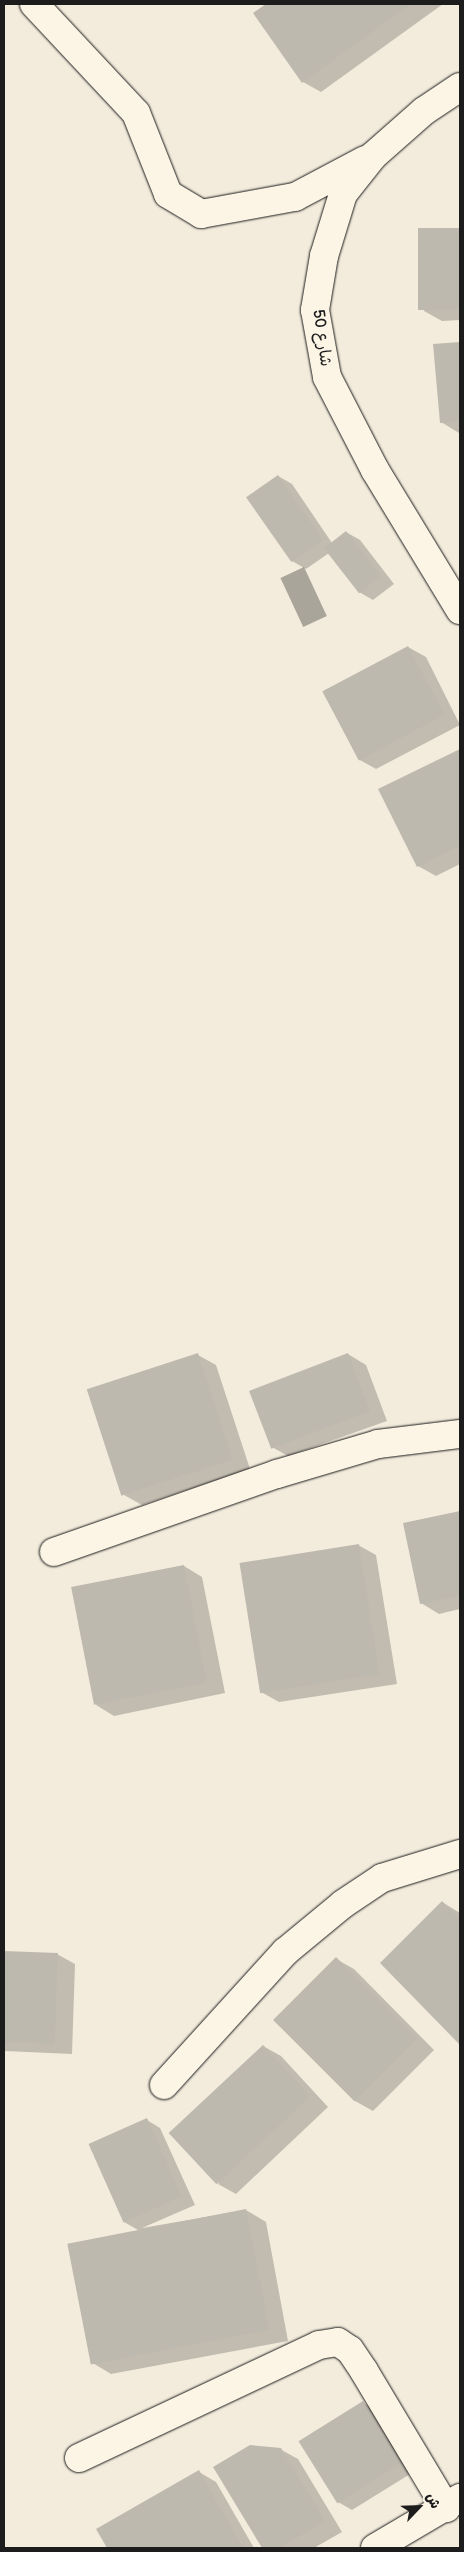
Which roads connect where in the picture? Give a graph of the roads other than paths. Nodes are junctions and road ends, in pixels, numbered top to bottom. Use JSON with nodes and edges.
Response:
{"nodes":[{"id":1,"x":34,"y":4,"type":"edge"},
{"id":2,"x":460,"y":87,"type":"edge"},
{"id":3,"x":372,"y":156,"type":"junction"},
{"id":4,"x":460,"y":610,"type":"edge"},
{"id":5,"x":460,"y":1434,"type":"edge"},
{"id":6,"x":54,"y":1552,"type":"dead end"},
{"id":7,"x":460,"y":1854,"type":"edge"},
{"id":8,"x":164,"y":2085,"type":"dead end"},
{"id":9,"x":79,"y":2458,"type":"dead end"},
{"id":10,"x":453,"y":2503,"type":"edge"},
{"id":11,"x":375,"y":2548,"type":"edge"}],
"edges":[{"from":1,"to":3,"type":"street"},
{"from":2,"to":3,"type":"street","name":"شارع 50"},
{"from":3,"to":4,"type":"street","name":"شارع 50"},
{"from":5,"to":6,"type":"street"},
{"from":7,"to":8,"type":"street"},
{"from":9,"to":10,"type":"street"},
{"from":10,"to":11,"type":"street"}]}
